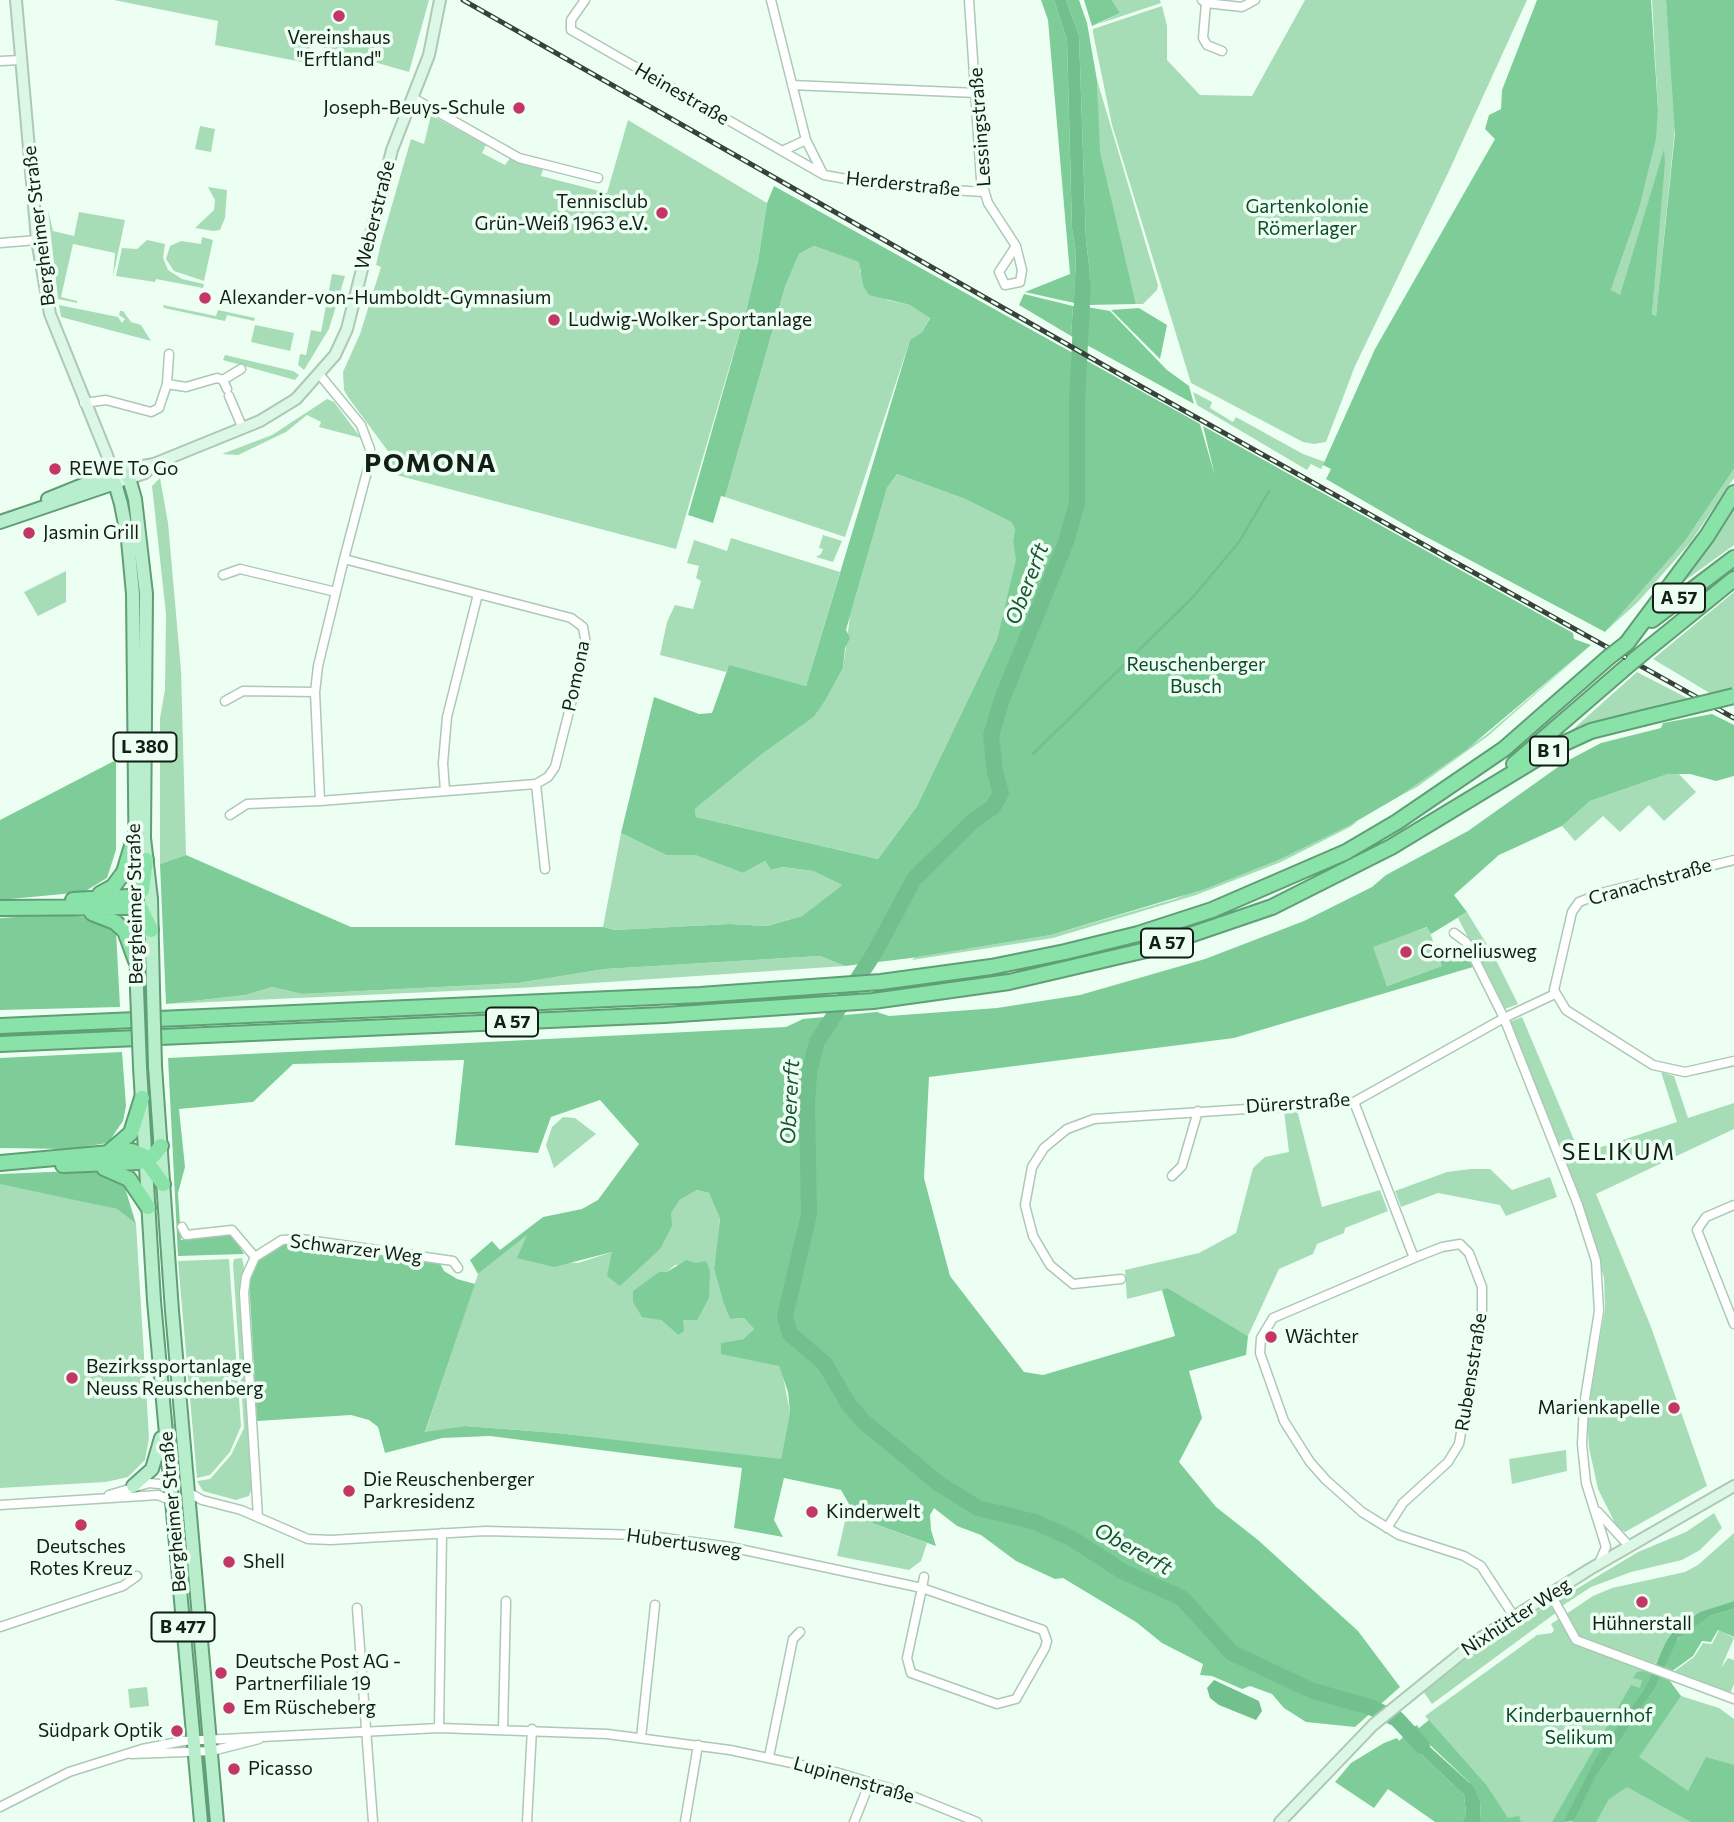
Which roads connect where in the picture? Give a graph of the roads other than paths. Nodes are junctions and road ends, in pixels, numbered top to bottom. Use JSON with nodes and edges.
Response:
{"nodes":[{"id":1,"x":16,"y":0,"type":"edge"},
{"id":2,"x":440,"y":0,"type":"edge"},
{"id":3,"x":584,"y":0,"type":"edge"},
{"id":4,"x":771,"y":0,"type":"edge"},
{"id":5,"x":969,"y":0,"type":"edge"},
{"id":6,"x":1255,"y":0,"type":"edge"},
{"id":7,"x":1204,"y":2,"type":"edge"},
{"id":8,"x":1222,"y":51,"type":"dead end"},
{"id":9,"x":21,"y":60,"type":"junction"},
{"id":10,"x":0,"y":61,"type":"edge"},
{"id":11,"x":792,"y":85,"type":"junction"},
{"id":12,"x":977,"y":93,"type":"junction"},
{"id":13,"x":413,"y":98,"type":"junction"},
{"id":14,"x":806,"y":140,"type":"junction"},
{"id":15,"x":782,"y":151,"type":"junction"},
{"id":16,"x":824,"y":175,"type":"junction"},
{"id":17,"x":598,"y":178,"type":"dead end"},
{"id":18,"x":983,"y":192,"type":"junction"},
{"id":19,"x":37,"y":240,"type":"junction"},
{"id":20,"x":0,"y":243,"type":"edge"},
{"id":21,"x":1016,"y":246,"type":"junction"},
{"id":22,"x":169,"y":355,"type":"dead end"},
{"id":23,"x":241,"y":369,"type":"dead end"},
{"id":24,"x":320,"y":375,"type":"junction"},
{"id":25,"x":223,"y":380,"type":"junction"},
{"id":26,"x":167,"y":384,"type":"junction"},
{"id":27,"x":84,"y":403,"type":"junction"},
{"id":28,"x":243,"y":429,"type":"junction"},
{"id":29,"x":119,"y":476,"type":"junction"},
{"id":30,"x":1734,"y":493,"type":"edge"},
{"id":31,"x":0,"y":522,"type":"edge"},
{"id":32,"x":1734,"y":558,"type":"edge"},
{"id":33,"x":344,"y":559,"type":"junction"},
{"id":34,"x":223,"y":575,"type":"dead end"},
{"id":35,"x":1734,"y":579,"type":"edge"},
{"id":36,"x":336,"y":592,"type":"junction"},
{"id":37,"x":478,"y":594,"type":"junction"},
{"id":38,"x":1627,"y":643,"type":"junction"},
{"id":39,"x":315,"y":692,"type":"junction"},
{"id":40,"x":1734,"y":696,"type":"edge"},
{"id":41,"x":225,"y":701,"type":"dead end"},
{"id":42,"x":536,"y":784,"type":"junction"},
{"id":43,"x":445,"y":791,"type":"junction"},
{"id":44,"x":320,"y":801,"type":"junction"},
{"id":45,"x":1462,"y":802,"type":"junction"},
{"id":46,"x":230,"y":815,"type":"dead end"},
{"id":47,"x":134,"y":839,"type":"junction"},
{"id":48,"x":146,"y":860,"type":"junction"},
{"id":49,"x":1734,"y":860,"type":"edge"},
{"id":50,"x":545,"y":869,"type":"dead end"},
{"id":51,"x":134,"y":901,"type":"junction"},
{"id":52,"x":85,"y":904,"type":"junction"},
{"id":53,"x":0,"y":908,"type":"edge"},
{"id":54,"x":151,"y":930,"type":"junction"},
{"id":55,"x":1454,"y":933,"type":"dead end"},
{"id":56,"x":136,"y":961,"type":"junction"},
{"id":57,"x":1555,"y":995,"type":"junction"},
{"id":58,"x":1504,"y":1018,"type":"junction"},
{"id":59,"x":0,"y":1026,"type":"edge"},
{"id":60,"x":139,"y":1028,"type":"joint"},
{"id":61,"x":154,"y":1030,"type":"joint"},
{"id":62,"x":0,"y":1044,"type":"edge"},
{"id":63,"x":1734,"y":1061,"type":"edge"},
{"id":64,"x":142,"y":1098,"type":"junction"},
{"id":65,"x":1354,"y":1102,"type":"junction"},
{"id":66,"x":1198,"y":1111,"type":"junction"},
{"id":67,"x":161,"y":1146,"type":"junction"},
{"id":68,"x":108,"y":1152,"type":"junction"},
{"id":69,"x":146,"y":1160,"type":"junction"},
{"id":70,"x":44,"y":1161,"type":"junction"},
{"id":71,"x":0,"y":1163,"type":"edge"},
{"id":72,"x":96,"y":1165,"type":"junction"},
{"id":73,"x":1172,"y":1176,"type":"dead end"},
{"id":74,"x":163,"y":1184,"type":"junction"},
{"id":75,"x":1734,"y":1205,"type":"edge"},
{"id":76,"x":148,"y":1207,"type":"junction"},
{"id":77,"x":182,"y":1227,"type":"dead end"},
{"id":78,"x":256,"y":1257,"type":"junction"},
{"id":79,"x":1414,"y":1258,"type":"junction"},
{"id":80,"x":458,"y":1268,"type":"dead end"},
{"id":81,"x":1121,"y":1279,"type":"dead end"},
{"id":82,"x":1734,"y":1324,"type":"edge"},
{"id":83,"x":164,"y":1424,"type":"junction"},
{"id":84,"x":170,"y":1485,"type":"junction"},
{"id":85,"x":133,"y":1486,"type":"junction"},
{"id":86,"x":1734,"y":1486,"type":"edge"},
{"id":87,"x":188,"y":1492,"type":"junction"},
{"id":88,"x":104,"y":1497,"type":"junction"},
{"id":89,"x":172,"y":1502,"type":"junction"},
{"id":90,"x":0,"y":1505,"type":"edge"},
{"id":91,"x":1596,"y":1509,"type":"junction"},
{"id":92,"x":258,"y":1517,"type":"junction"},
{"id":93,"x":1387,"y":1528,"type":"junction"},
{"id":94,"x":442,"y":1533,"type":"junction"},
{"id":95,"x":1629,"y":1546,"type":"junction"},
{"id":96,"x":1599,"y":1564,"type":"junction"},
{"id":97,"x":137,"y":1576,"type":"dead end"},
{"id":98,"x":924,"y":1577,"type":"dead end"},
{"id":99,"x":922,"y":1588,"type":"junction"},
{"id":100,"x":1550,"y":1593,"type":"junction"},
{"id":101,"x":506,"y":1601,"type":"dead end"},
{"id":102,"x":655,"y":1605,"type":"dead end"},
{"id":103,"x":357,"y":1608,"type":"dead end"},
{"id":104,"x":1513,"y":1615,"type":"junction"},
{"id":105,"x":0,"y":1627,"type":"edge"},
{"id":106,"x":800,"y":1632,"type":"dead end"},
{"id":107,"x":1734,"y":1699,"type":"edge"},
{"id":108,"x":439,"y":1728,"type":"junction"},
{"id":109,"x":503,"y":1729,"type":"junction"},
{"id":110,"x":366,"y":1730,"type":"junction"},
{"id":111,"x":532,"y":1730,"type":"junction"},
{"id":112,"x":262,"y":1737,"type":"junction"},
{"id":113,"x":641,"y":1738,"type":"junction"},
{"id":114,"x":211,"y":1745,"type":"junction"},
{"id":115,"x":698,"y":1745,"type":"junction"},
{"id":116,"x":194,"y":1746,"type":"junction"},
{"id":117,"x":769,"y":1757,"type":"junction"},
{"id":118,"x":870,"y":1782,"type":"junction"},
{"id":119,"x":0,"y":1807,"type":"edge"},
{"id":120,"x":201,"y":1822,"type":"edge"},
{"id":121,"x":217,"y":1822,"type":"edge"},
{"id":122,"x":373,"y":1822,"type":"edge"},
{"id":123,"x":527,"y":1822,"type":"edge"},
{"id":124,"x":685,"y":1822,"type":"edge"},
{"id":125,"x":854,"y":1822,"type":"edge"},
{"id":126,"x":977,"y":1822,"type":"edge"},
{"id":127,"x":1280,"y":1822,"type":"edge"}],
"edges":[{"from":1,"to":9,"type":"main road","name":"Bergheimer Straße","number":"L 380"},
{"from":2,"to":13,"type":"main road","name":"Weberstraße"},
{"from":3,"to":15,"type":"street","name":"Heinestraße"},
{"from":4,"to":11,"type":"street"},
{"from":5,"to":12,"type":"street","name":"Lessingstraße"},
{"from":6,"to":7,"type":"street"},
{"from":7,"to":8,"type":"street"},
{"from":9,"to":10,"type":"street"},
{"from":9,"to":19,"type":"main road","name":"Bergheimer Straße","number":"L 380"},
{"from":11,"to":12,"type":"street"},
{"from":11,"to":14,"type":"street"},
{"from":12,"to":18,"type":"street","name":"Lessingstraße"},
{"from":13,"to":17,"type":"street"},
{"from":13,"to":24,"type":"main road","name":"Weberstraße"},
{"from":14,"to":15,"type":"street"},
{"from":14,"to":16,"type":"street"},
{"from":15,"to":16,"type":"street","name":"Heinestraße"},
{"from":16,"to":18,"type":"street","name":"Herderstraße"},
{"from":18,"to":21,"type":"street","name":"Lessingstraße"},
{"from":19,"to":20,"type":"street"},
{"from":19,"to":27,"type":"main road","name":"Bergheimer Straße","number":"L 380"},
{"from":21,"to":21,"type":"street","name":"Lessingstraße"},
{"from":22,"to":26,"type":"street"},
{"from":23,"to":25,"type":"street"},
{"from":24,"to":28,"type":"main road","name":"Weberstraße"},
{"from":24,"to":33,"type":"street"},
{"from":25,"to":26,"type":"street"},
{"from":25,"to":28,"type":"street"},
{"from":26,"to":27,"type":"street"},
{"from":27,"to":29,"type":"main road","name":"Bergheimer Straße","number":"L 380"},
{"from":28,"to":29,"type":"main road","name":"Weberstraße"},
{"from":29,"to":31,"type":"main road"},
{"from":29,"to":47,"type":"main road","name":"Bergheimer Straße","number":"L 380"},
{"from":29,"to":48,"type":"main road","name":"Bergheimer Straße","number":"L 380"},
{"from":30,"to":38,"type":"highway"},
{"from":32,"to":38,"type":"highway","number":"A 57"},
{"from":33,"to":36,"type":"street"},
{"from":33,"to":37,"type":"street","name":"Pomona"},
{"from":34,"to":36,"type":"street"},
{"from":35,"to":45,"type":"highway","number":"A 57","bridge":true},
{"from":36,"to":39,"type":"street"},
{"from":37,"to":42,"type":"street","name":"Pomona"},
{"from":37,"to":43,"type":"street"},
{"from":38,"to":59,"type":"highway","number":"A 57","bridge":true},
{"from":39,"to":41,"type":"street"},
{"from":39,"to":44,"type":"street"},
{"from":40,"to":45,"type":"highway","number":"B 1","bridge":true},
{"from":42,"to":43,"type":"street"},
{"from":42,"to":50,"type":"street"},
{"from":43,"to":44,"type":"street"},
{"from":44,"to":46,"type":"street"},
{"from":45,"to":62,"type":"highway","number":"A 57"},
{"from":47,"to":51,"type":"main road","name":"Bergheimer Straße","number":"L 380"},
{"from":47,"to":52,"type":"highway"},
{"from":48,"to":51,"type":"highway"},
{"from":48,"to":54,"type":"main road","name":"Bergheimer Straße","number":"L 380"},
{"from":49,"to":57,"type":"street","name":"Cranachstraße"},
{"from":51,"to":52,"type":"highway"},
{"from":51,"to":54,"type":"highway"},
{"from":51,"to":56,"type":"main road","name":"Bergheimer Straße","number":"L 380"},
{"from":52,"to":53,"type":"highway"},
{"from":52,"to":56,"type":"highway"},
{"from":54,"to":61,"type":"main road","name":"Bergheimer Straße","number":"L 380","bridge":true},
{"from":55,"to":58,"type":"street"},
{"from":56,"to":60,"type":"main road","name":"Bergheimer Straße","number":"L 380","bridge":true},
{"from":57,"to":58,"type":"street"},
{"from":57,"to":63,"type":"street"},
{"from":58,"to":65,"type":"street","name":"Dürerstraße"},
{"from":58,"to":91,"type":"street"},
{"from":60,"to":64,"type":"main road","name":"Bergheimer Straße","number":"B 477","bridge":true},
{"from":61,"to":67,"type":"main road","name":"Bergheimer Straße","number":"B 477","bridge":true},
{"from":64,"to":68,"type":"highway"},
{"from":64,"to":69,"type":"main road","name":"Bergheimer Straße","number":"B 477"},
{"from":65,"to":66,"type":"street","name":"Dürerstraße"},
{"from":65,"to":79,"type":"street"},
{"from":66,"to":73,"type":"street"},
{"from":66,"to":81,"type":"street","name":"Dürerstraße"},
{"from":67,"to":69,"type":"highway"},
{"from":67,"to":74,"type":"main road","name":"Bergheimer Straße","number":"B 477"},
{"from":68,"to":69,"type":"highway"},
{"from":68,"to":70,"type":"highway"},
{"from":69,"to":72,"type":"highway"},
{"from":69,"to":74,"type":"highway"},
{"from":69,"to":76,"type":"main road","name":"Bergheimer Straße","number":"B 477"},
{"from":70,"to":71,"type":"highway"},
{"from":70,"to":72,"type":"highway"},
{"from":72,"to":76,"type":"highway"},
{"from":74,"to":87,"type":"main road","name":"Bergheimer Straße","number":"B 477"},
{"from":75,"to":82,"type":"street"},
{"from":76,"to":83,"type":"main road","name":"Bergheimer Straße","number":"B 477"},
{"from":77,"to":78,"type":"street"},
{"from":78,"to":80,"type":"street","name":"Schwarzer Weg"},
{"from":78,"to":92,"type":"street"},
{"from":79,"to":93,"type":"street","name":"Rubensstraße"},
{"from":79,"to":93,"type":"street"},
{"from":83,"to":84,"type":"main road","name":"Bergheimer Straße","number":"B 477"},
{"from":83,"to":85,"type":"main road"},
{"from":84,"to":85,"type":"street"},
{"from":84,"to":87,"type":"main road"},
{"from":84,"to":89,"type":"main road","name":"Bergheimer Straße","number":"B 477"},
{"from":85,"to":88,"type":"street"},
{"from":86,"to":95,"type":"main road","name":"Nixhütter Weg"},
{"from":87,"to":92,"type":"street","name":"Hubertusweg"},
{"from":87,"to":114,"type":"main road","name":"Bergheimer Straße","number":"B 477"},
{"from":88,"to":89,"type":"street"},
{"from":88,"to":90,"type":"street"},
{"from":89,"to":116,"type":"main road","name":"Bergheimer Straße","number":"B 477"},
{"from":91,"to":95,"type":"street"},
{"from":91,"to":96,"type":"street"},
{"from":92,"to":94,"type":"street","name":"Hubertusweg"},
{"from":93,"to":104,"type":"street"},
{"from":94,"to":99,"type":"street","name":"Hubertusweg"},
{"from":94,"to":108,"type":"street"},
{"from":95,"to":96,"type":"main road","name":"Nixhütter Weg"},
{"from":96,"to":100,"type":"main road","name":"Nixhütter Weg"},
{"from":97,"to":105,"type":"street"},
{"from":98,"to":99,"type":"street","name":"Hubertusweg"},
{"from":99,"to":99,"type":"street","name":"Hubertusweg"},
{"from":100,"to":104,"type":"main road","name":"Nixhütter Weg"},
{"from":100,"to":107,"type":"street"},
{"from":101,"to":109,"type":"street"},
{"from":102,"to":113,"type":"street"},
{"from":103,"to":110,"type":"street"},
{"from":104,"to":127,"type":"main road","name":"Nixhütter Weg"},
{"from":106,"to":117,"type":"street","name":"Lupinenstraße"},
{"from":108,"to":109,"type":"street","name":"Lupinenstraße"},
{"from":108,"to":110,"type":"street","name":"Lupinenstraße"},
{"from":109,"to":111,"type":"street","name":"Lupinenstraße"},
{"from":110,"to":112,"type":"street","name":"Lupinenstraße"},
{"from":110,"to":122,"type":"street"},
{"from":111,"to":113,"type":"street","name":"Lupinenstraße"},
{"from":111,"to":123,"type":"street"},
{"from":112,"to":114,"type":"street","name":"Lupinenstraße"},
{"from":112,"to":114,"type":"street","name":"Lupinenstraße"},
{"from":113,"to":115,"type":"street","name":"Lupinenstraße"},
{"from":114,"to":116,"type":"street","name":"Lupinenstraße"},
{"from":114,"to":116,"type":"street"},
{"from":114,"to":121,"type":"main road","name":"Bergheimer Straße","number":"B 477"},
{"from":115,"to":117,"type":"street","name":"Lupinenstraße"},
{"from":115,"to":124,"type":"street"},
{"from":116,"to":119,"type":"street"},
{"from":116,"to":120,"type":"main road","name":"Bergheimer Straße","number":"B 477"},
{"from":117,"to":118,"type":"street","name":"Lupinenstraße"},
{"from":118,"to":125,"type":"street"},
{"from":118,"to":126,"type":"street","name":"Lupinenstraße"}]}
